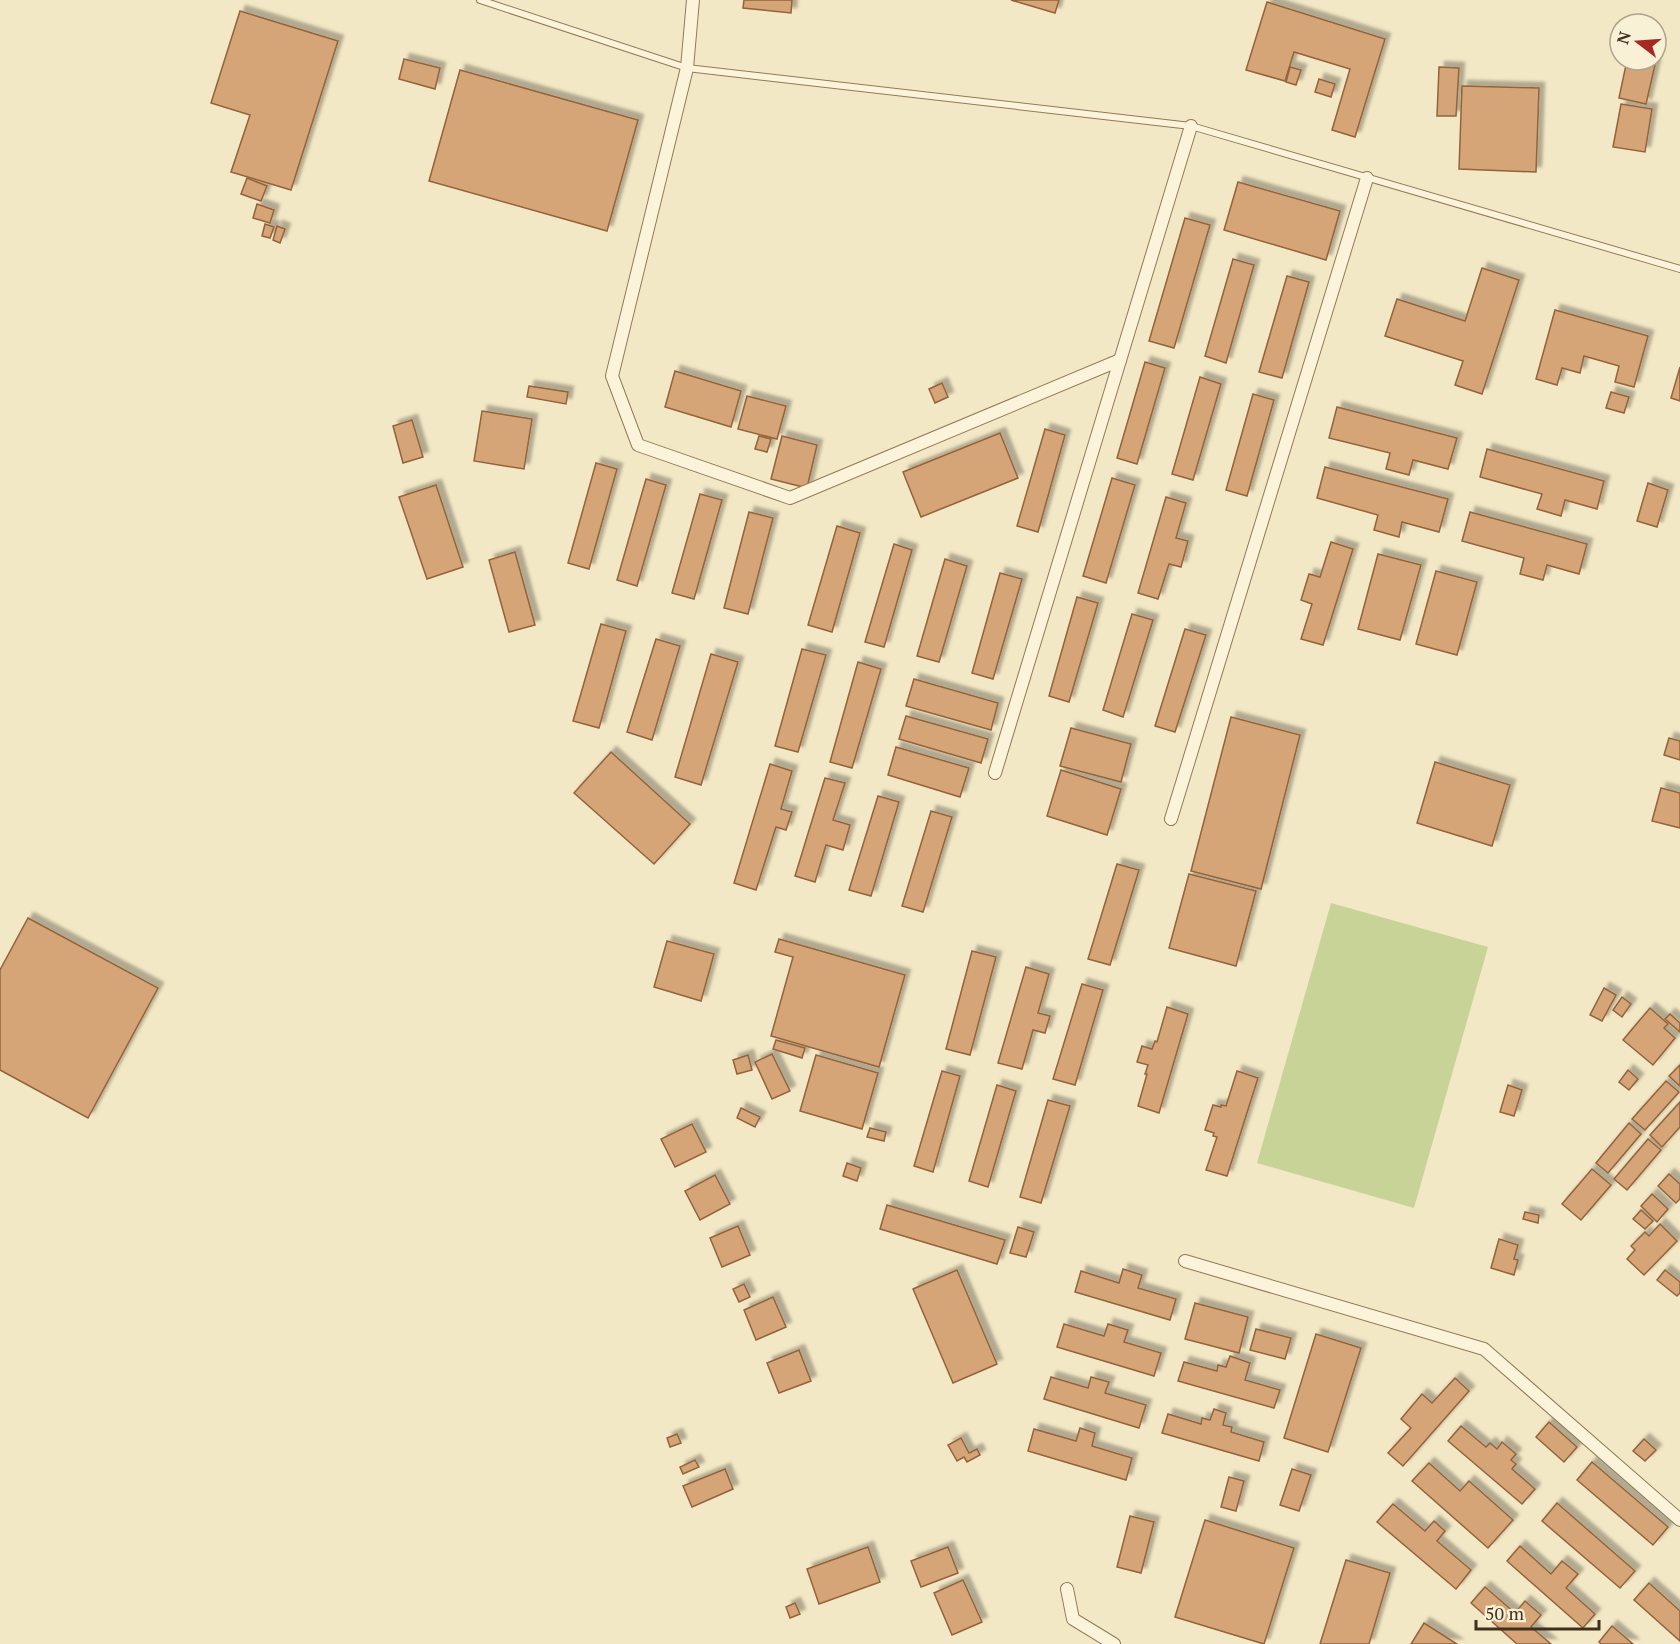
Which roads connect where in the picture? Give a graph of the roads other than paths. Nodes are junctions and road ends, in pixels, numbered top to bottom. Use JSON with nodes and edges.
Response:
{"nodes":[{"id":1,"x":480,"y":0,"type":"edge"},
{"id":2,"x":693,"y":0,"type":"edge"},
{"id":3,"x":687,"y":68,"type":"junction"},
{"id":4,"x":1191,"y":126,"type":"junction"},
{"id":5,"x":1367,"y":178,"type":"junction"},
{"id":6,"x":1680,"y":269,"type":"edge"},
{"id":7,"x":1120,"y":360,"type":"junction"},
{"id":8,"x":995,"y":773,"type":"dead end"},
{"id":9,"x":1171,"y":819,"type":"dead end"},
{"id":10,"x":1185,"y":1261,"type":"dead end"},
{"id":11,"x":1680,"y":1520,"type":"edge"},
{"id":12,"x":1067,"y":1589,"type":"dead end"},
{"id":13,"x":1114,"y":1644,"type":"edge"}],
"edges":[{"from":1,"to":3,"type":"lane"},
{"from":2,"to":3,"type":"street"},
{"from":3,"to":4,"type":"lane"},
{"from":3,"to":7,"type":"street"},
{"from":4,"to":5,"type":"lane"},
{"from":4,"to":7,"type":"street"},
{"from":5,"to":6,"type":"lane"},
{"from":5,"to":9,"type":"street"},
{"from":7,"to":8,"type":"street"},
{"from":10,"to":11,"type":"street"},
{"from":12,"to":13,"type":"street"}]}
